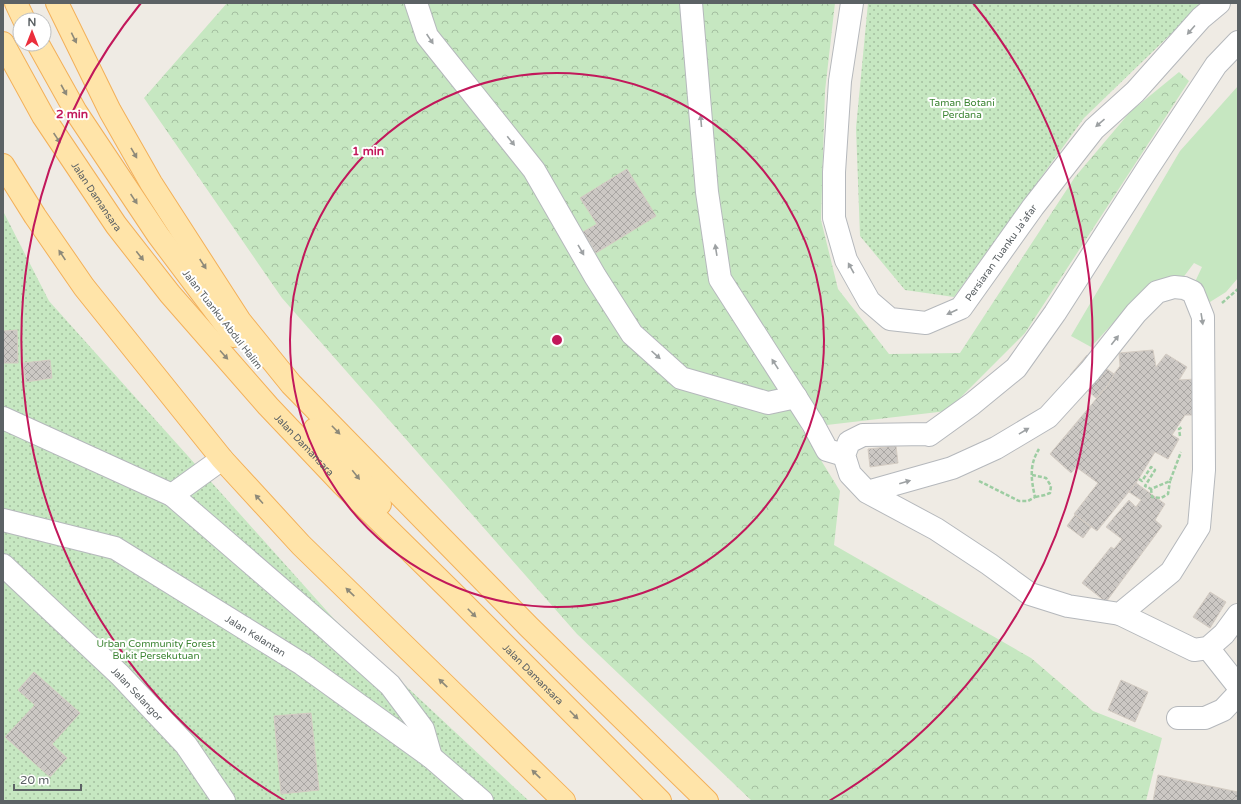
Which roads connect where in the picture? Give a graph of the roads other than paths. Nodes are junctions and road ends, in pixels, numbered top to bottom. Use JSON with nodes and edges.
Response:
{"nodes":[{"id":1,"x":57,"y":3,"type":"edge"},
{"id":2,"x":416,"y":3,"type":"edge"},
{"id":3,"x":691,"y":3,"type":"edge"},
{"id":4,"x":852,"y":3,"type":"edge"},
{"id":5,"x":1219,"y":3,"type":"edge"},
{"id":6,"x":1238,"y":42,"type":"edge"},
{"id":7,"x":3,"y":43,"type":"edge"},
{"id":8,"x":42,"y":52,"type":"edge"},
{"id":9,"x":3,"y":165,"type":"edge"},
{"id":10,"x":796,"y":397,"type":"junction"},
{"id":11,"x":3,"y":418,"type":"edge"},
{"id":12,"x":844,"y":455,"type":"junction"},
{"id":13,"x":222,"y":459,"type":"junction"},
{"id":14,"x":868,"y":492,"type":"junction"},
{"id":15,"x":172,"y":495,"type":"junction"},
{"id":16,"x":3,"y":520,"type":"edge"},
{"id":17,"x":3,"y":565,"type":"edge"},
{"id":18,"x":451,"y":591,"type":"junction"},
{"id":19,"x":1120,"y":614,"type":"junction"},
{"id":20,"x":1238,"y":615,"type":"edge"},
{"id":21,"x":1208,"y":648,"type":"junction"},
{"id":22,"x":1238,"y":686,"type":"edge"},
{"id":23,"x":1238,"y":694,"type":"edge"},
{"id":24,"x":1178,"y":718,"type":"dead end"},
{"id":25,"x":431,"y":757,"type":"junction"},
{"id":26,"x":224,"y":801,"type":"edge"},
{"id":27,"x":482,"y":801,"type":"edge"},
{"id":28,"x":564,"y":801,"type":"edge"},
{"id":29,"x":660,"y":801,"type":"edge"},
{"id":30,"x":707,"y":801,"type":"edge"}],
"edges":[{"from":1,"to":30,"type":"main road","one_way":true},
{"from":2,"to":10,"type":"street","one_way":true},
{"from":10,"to":3,"type":"street","one_way":true},
{"from":5,"to":4,"type":"street","name":"Persiaran Tuanku Ja'afar","one_way":true},
{"from":6,"to":12,"type":"street"},
{"from":7,"to":18,"type":"main road","name":"Jalan Damansara","one_way":true},
{"from":8,"to":18,"type":"main road","name":"Jalan Tuanku Abdul Halim","one_way":true},
{"from":13,"to":9,"type":"main road","one_way":true},
{"from":10,"to":12,"type":"street"},
{"from":11,"to":15,"type":"street"},
{"from":12,"to":14,"type":"street"},
{"from":13,"to":15,"type":"street"},
{"from":28,"to":13,"type":"main road","one_way":true},
{"from":14,"to":19,"type":"street"},
{"from":14,"to":19,"type":"street","one_way":true},
{"from":15,"to":25,"type":"street"},
{"from":16,"to":25,"type":"street","name":"Jalan Kelantan"},
{"from":17,"to":26,"type":"street","name":"Jalan Selangor"},
{"from":18,"to":29,"type":"main road","name":"Jalan Damansara","one_way":true},
{"from":19,"to":21,"type":"street"},
{"from":20,"to":21,"type":"street"},
{"from":21,"to":22,"type":"street"},
{"from":23,"to":24,"type":"street"},
{"from":25,"to":27,"type":"street","name":"Jalan Kelantan"}]}
